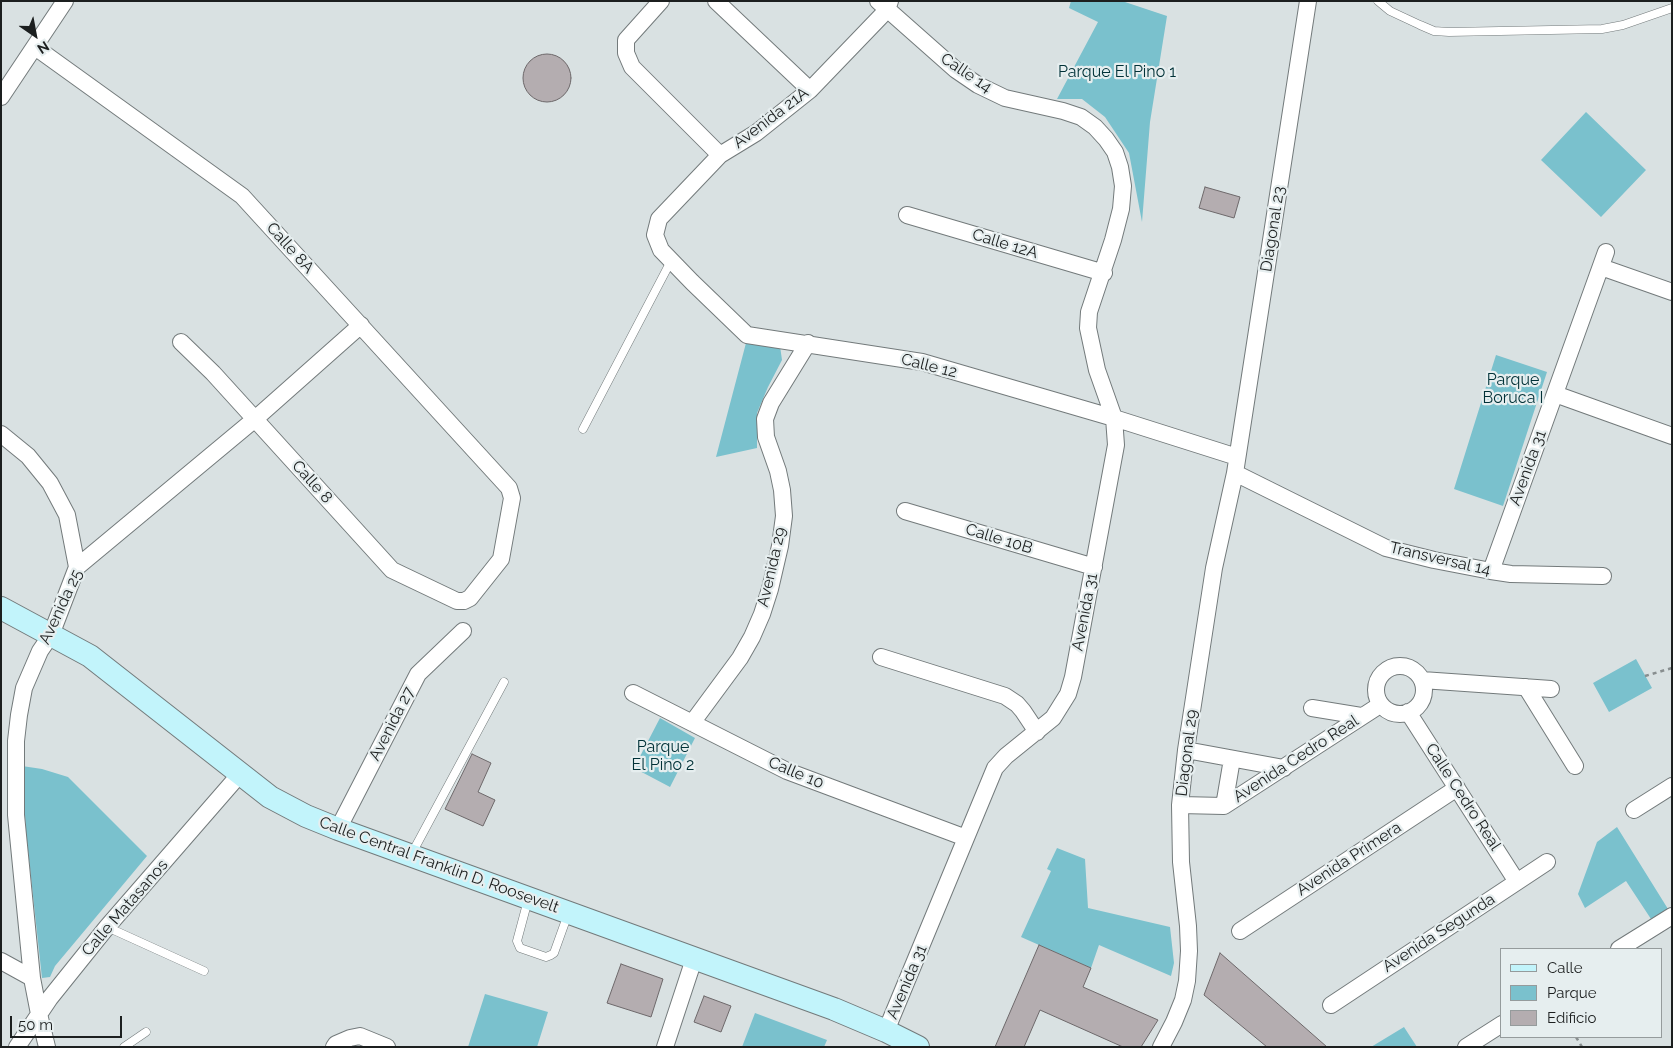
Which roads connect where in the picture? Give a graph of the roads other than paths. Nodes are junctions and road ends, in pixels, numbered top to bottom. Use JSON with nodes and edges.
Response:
{"nodes":[{"id":1,"x":65,"y":1,"type":"edge"},
{"id":2,"x":661,"y":1,"type":"edge"},
{"id":3,"x":716,"y":1,"type":"edge"},
{"id":4,"x":1308,"y":1,"type":"edge"},
{"id":5,"x":1378,"y":1,"type":"edge"},
{"id":6,"x":885,"y":4,"type":"edge"},
{"id":7,"x":1672,"y":8,"type":"edge"},
{"id":8,"x":35,"y":47,"type":"junction"},
{"id":9,"x":810,"y":90,"type":"junction"},
{"id":10,"x":1,"y":97,"type":"edge"},
{"id":11,"x":1114,"y":152,"type":"joint"},
{"id":12,"x":720,"y":155,"type":"junction"},
{"id":13,"x":907,"y":215,"type":"dead end"},
{"id":14,"x":655,"y":235,"type":"joint"},
{"id":15,"x":1606,"y":252,"type":"dead end"},
{"id":16,"x":671,"y":260,"type":"junction"},
{"id":17,"x":1601,"y":267,"type":"junction"},
{"id":18,"x":1104,"y":273,"type":"junction"},
{"id":19,"x":1672,"y":292,"type":"edge"},
{"id":20,"x":361,"y":325,"type":"junction"},
{"id":21,"x":181,"y":342,"type":"dead end"},
{"id":22,"x":808,"y":343,"type":"junction"},
{"id":23,"x":1555,"y":394,"type":"junction"},
{"id":24,"x":1114,"y":418,"type":"junction"},
{"id":25,"x":255,"y":419,"type":"junction"},
{"id":26,"x":583,"y":428,"type":"dead end"},
{"id":27,"x":1,"y":434,"type":"edge"},
{"id":28,"x":1672,"y":436,"type":"edge"},
{"id":29,"x":1236,"y":465,"type":"junction"},
{"id":30,"x":905,"y":511,"type":"dead end"},
{"id":31,"x":77,"y":567,"type":"junction"},
{"id":32,"x":1094,"y":567,"type":"junction"},
{"id":33,"x":1490,"y":571,"type":"junction"},
{"id":34,"x":1603,"y":576,"type":"dead end"},
{"id":35,"x":457,"y":601,"type":"joint"},
{"id":36,"x":1,"y":608,"type":"edge"},
{"id":37,"x":463,"y":631,"type":"dead end"},
{"id":38,"x":51,"y":635,"type":"junction"},
{"id":39,"x":881,"y":657,"type":"dead end"},
{"id":40,"x":1422,"y":680,"type":"junction"},
{"id":41,"x":504,"y":682,"type":"dead end"},
{"id":42,"x":1526,"y":687,"type":"junction"},
{"id":43,"x":1551,"y":688,"type":"dead end"},
{"id":44,"x":633,"y":693,"type":"dead end"},
{"id":45,"x":1380,"y":704,"type":"junction"},
{"id":46,"x":1312,"y":708,"type":"dead end"},
{"id":47,"x":1408,"y":712,"type":"junction"},
{"id":48,"x":1361,"y":716,"type":"junction"},
{"id":49,"x":692,"y":723,"type":"junction"},
{"id":50,"x":1037,"y":732,"type":"junction"},
{"id":51,"x":1186,"y":750,"type":"junction"},
{"id":52,"x":1232,"y":758,"type":"junction"},
{"id":53,"x":1575,"y":766,"type":"dead end"},
{"id":54,"x":1284,"y":768,"type":"junction"},
{"id":55,"x":240,"y":774,"type":"junction"},
{"id":56,"x":1672,"y":786,"type":"edge"},
{"id":57,"x":1458,"y":788,"type":"junction"},
{"id":58,"x":1180,"y":805,"type":"junction"},
{"id":59,"x":1224,"y":806,"type":"junction"},
{"id":60,"x":1,"y":807,"type":"edge"},
{"id":61,"x":1634,"y":810,"type":"dead end"},
{"id":62,"x":16,"y":816,"type":"junction"},
{"id":63,"x":338,"y":829,"type":"junction"},
{"id":64,"x":966,"y":838,"type":"junction"},
{"id":65,"x":411,"y":855,"type":"junction"},
{"id":66,"x":1547,"y":862,"type":"dead end"},
{"id":67,"x":1517,"y":882,"type":"junction"},
{"id":68,"x":529,"y":898,"type":"junction"},
{"id":69,"x":568,"y":912,"type":"junction"},
{"id":70,"x":1672,"y":916,"type":"edge"},
{"id":71,"x":107,"y":927,"type":"junction"},
{"id":72,"x":1240,"y":931,"type":"dead end"},
{"id":73,"x":1622,"y":948,"type":"edge"},
{"id":74,"x":694,"y":960,"type":"junction"},
{"id":75,"x":1,"y":961,"type":"edge"},
{"id":76,"x":204,"y":971,"type":"dead end"},
{"id":77,"x":32,"y":978,"type":"junction"},
{"id":78,"x":1331,"y":1005,"type":"dead end"},
{"id":79,"x":39,"y":1014,"type":"junction"},
{"id":80,"x":1500,"y":1025,"type":"edge"},
{"id":81,"x":886,"y":1031,"type":"junction"},
{"id":82,"x":146,"y":1032,"type":"dead end"},
{"id":83,"x":383,"y":1046,"type":"edge"},
{"id":84,"x":16,"y":1047,"type":"edge"},
{"id":85,"x":47,"y":1047,"type":"edge"},
{"id":86,"x":124,"y":1047,"type":"edge"},
{"id":87,"x":334,"y":1047,"type":"edge"},
{"id":88,"x":665,"y":1047,"type":"edge"},
{"id":89,"x":918,"y":1047,"type":"edge"},
{"id":90,"x":1161,"y":1047,"type":"edge"},
{"id":91,"x":1466,"y":1047,"type":"edge"}],
"edges":[{"from":1,"to":8,"type":"street"},
{"from":2,"to":12,"type":"street"},
{"from":3,"to":9,"type":"street"},
{"from":4,"to":29,"type":"street","name":"Diagonal 23"},
{"from":5,"to":7,"type":"lane"},
{"from":6,"to":9,"type":"street","name":"Avenida 21A"},
{"from":6,"to":11,"type":"street","name":"Calle 14"},
{"from":8,"to":10,"type":"street"},
{"from":8,"to":20,"type":"street","name":"Calle 8A"},
{"from":9,"to":12,"type":"street","name":"Avenida 21A"},
{"from":11,"to":18,"type":"street","name":"Avenida 31"},
{"from":12,"to":14,"type":"street","name":"Avenida 21A"},
{"from":13,"to":18,"type":"street","name":"Calle 12A"},
{"from":14,"to":16,"type":"street","name":"Calle 12"},
{"from":15,"to":17,"type":"street","name":"Avenida 31"},
{"from":16,"to":22,"type":"street","name":"Calle 12"},
{"from":16,"to":26,"type":"lane"},
{"from":17,"to":19,"type":"street"},
{"from":17,"to":23,"type":"street","name":"Avenida 31"},
{"from":18,"to":24,"type":"street","name":"Avenida 31"},
{"from":20,"to":25,"type":"street","name":"Avenida 25"},
{"from":20,"to":35,"type":"street","name":"Calle 8A"},
{"from":21,"to":25,"type":"street","name":"Calle 8"},
{"from":22,"to":24,"type":"street","name":"Calle 12"},
{"from":22,"to":49,"type":"street","name":"Avenida 29"},
{"from":23,"to":28,"type":"street"},
{"from":23,"to":33,"type":"street","name":"Avenida 31"},
{"from":24,"to":29,"type":"street","name":"Calle 12"},
{"from":24,"to":32,"type":"street","name":"Avenida 31"},
{"from":25,"to":31,"type":"street","name":"Avenida 25"},
{"from":25,"to":35,"type":"street","name":"Calle 8"},
{"from":27,"to":31,"type":"street"},
{"from":29,"to":33,"type":"street","name":"Transversal 14"},
{"from":29,"to":51,"type":"street","name":"Diagonal 29"},
{"from":30,"to":32,"type":"street","name":"Calle 10B"},
{"from":31,"to":38,"type":"street","name":"Avenida 25"},
{"from":32,"to":50,"type":"street","name":"Avenida 31"},
{"from":33,"to":34,"type":"street","name":"Transversal 14"},
{"from":36,"to":38,"type":"main road","name":"Calle Central Franklin D. Roosevelt"},
{"from":37,"to":63,"type":"street","name":"Avenida 27"},
{"from":38,"to":55,"type":"main road","name":"Calle Central Franklin D. Roosevelt"},
{"from":38,"to":62,"type":"street","name":"Avenida 25"},
{"from":39,"to":50,"type":"street"},
{"from":40,"to":42,"type":"street"},
{"from":40,"to":45,"type":"street"},
{"from":40,"to":47,"type":"street"},
{"from":41,"to":65,"type":"lane"},
{"from":42,"to":43,"type":"street"},
{"from":42,"to":53,"type":"street"},
{"from":44,"to":49,"type":"street","name":"Calle 10"},
{"from":45,"to":47,"type":"street"},
{"from":45,"to":48,"type":"street","name":"Avenida Cedro Real"},
{"from":46,"to":48,"type":"street"},
{"from":47,"to":57,"type":"street","name":"Calle Cedro Real"},
{"from":48,"to":54,"type":"street","name":"Avenida Cedro Real"},
{"from":49,"to":64,"type":"street","name":"Calle 10"},
{"from":50,"to":64,"type":"street","name":"Avenida 31"},
{"from":51,"to":52,"type":"street"},
{"from":51,"to":58,"type":"street","name":"Diagonal 29"},
{"from":52,"to":54,"type":"street"},
{"from":52,"to":59,"type":"street"},
{"from":54,"to":59,"type":"street","name":"Avenida Cedro Real"},
{"from":55,"to":63,"type":"main road","name":"Calle Central Franklin D. Roosevelt"},
{"from":55,"to":71,"type":"street","name":"Calle Matasanos"},
{"from":56,"to":61,"type":"street"},
{"from":57,"to":67,"type":"street","name":"Calle Cedro Real"},
{"from":57,"to":72,"type":"street","name":"Avenida Primera"},
{"from":58,"to":59,"type":"street","name":"Avenida Cedro Real"},
{"from":58,"to":90,"type":"street","name":"Diagonal 29"},
{"from":60,"to":62,"type":"street"},
{"from":62,"to":77,"type":"street","name":"Avenida 25"},
{"from":63,"to":65,"type":"main road","name":"Calle Central Franklin D. Roosevelt"},
{"from":64,"to":81,"type":"street","name":"Avenida 31"},
{"from":65,"to":68,"type":"main road","name":"Calle Central Franklin D. Roosevelt"},
{"from":66,"to":67,"type":"street","name":"Avenida Segunda"},
{"from":67,"to":78,"type":"street","name":"Avenida Segunda"},
{"from":68,"to":69,"type":"main road","name":"Calle Central Franklin D. Roosevelt"},
{"from":68,"to":69,"type":"lane"},
{"from":69,"to":74,"type":"main road","name":"Calle Central Franklin D. Roosevelt"},
{"from":70,"to":73,"type":"street"},
{"from":71,"to":76,"type":"lane"},
{"from":71,"to":79,"type":"street","name":"Calle Matasanos"},
{"from":74,"to":81,"type":"main road","name":"Calle Central Franklin D. Roosevelt"},
{"from":74,"to":88,"type":"street"},
{"from":75,"to":77,"type":"street"},
{"from":77,"to":79,"type":"street","name":"Avenida 25"},
{"from":79,"to":84,"type":"street","name":"Calle Matasanos"},
{"from":79,"to":85,"type":"street","name":"Avenida 25"},
{"from":80,"to":91,"type":"street"},
{"from":81,"to":89,"type":"main road","name":"Calle Central Franklin D. Roosevelt"},
{"from":82,"to":86,"type":"lane"},
{"from":83,"to":87,"type":"street"}]}
